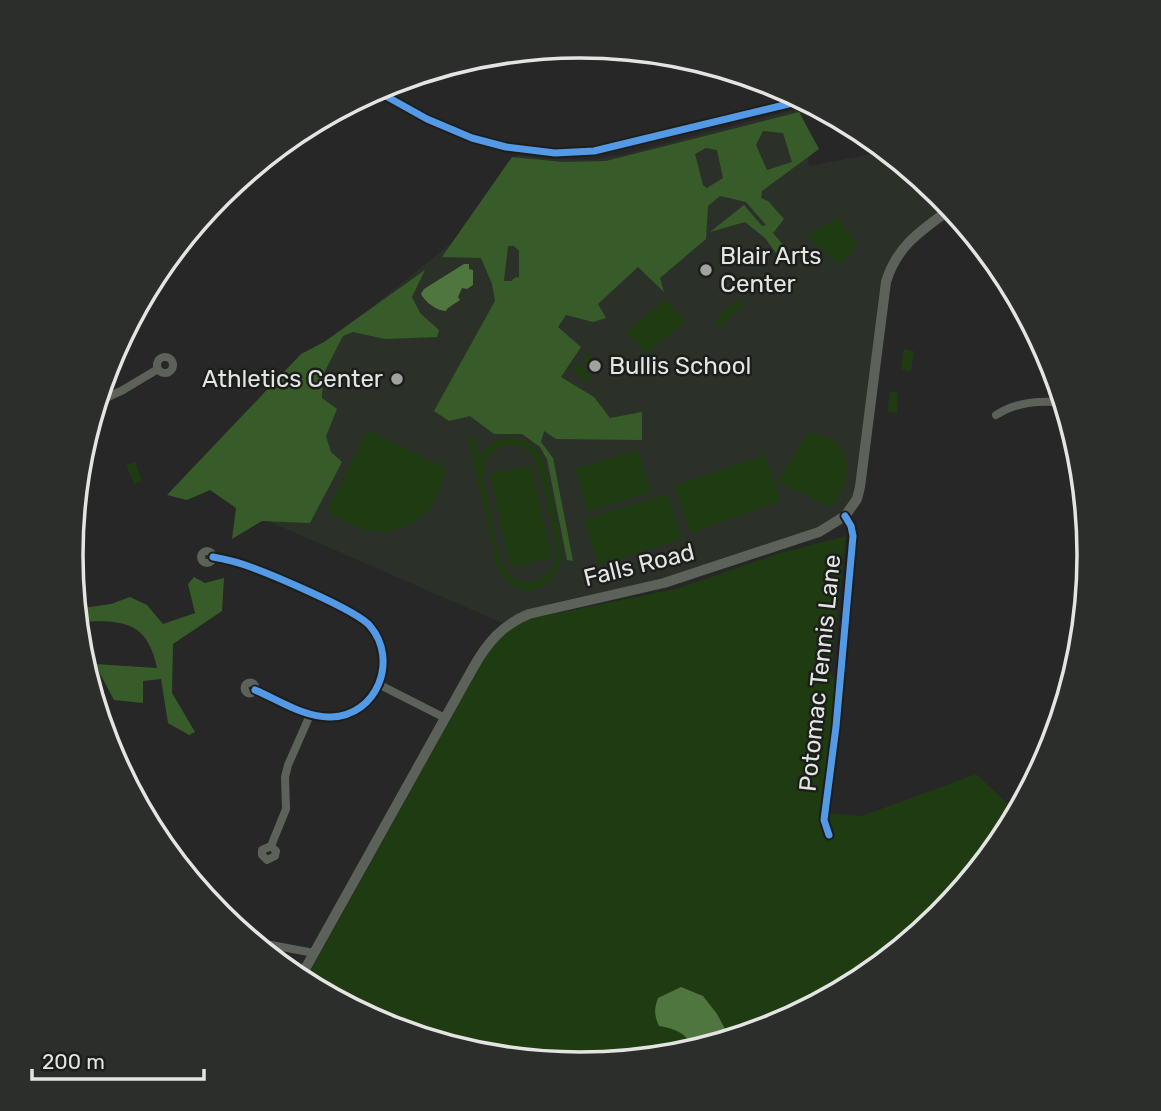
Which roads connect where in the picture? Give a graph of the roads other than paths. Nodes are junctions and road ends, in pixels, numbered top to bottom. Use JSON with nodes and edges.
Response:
{"nodes":[{"id":1,"x":388,"y":97,"type":"edge"},
{"id":2,"x":789,"y":104,"type":"edge"},
{"id":3,"x":943,"y":215,"type":"edge"},
{"id":4,"x":158,"y":369,"type":"dead end"},
{"id":5,"x":109,"y":397,"type":"edge"},
{"id":6,"x":1054,"y":401,"type":"edge"},
{"id":7,"x":996,"y":415,"type":"dead end"},
{"id":8,"x":845,"y":516,"type":"junction"},
{"id":9,"x":213,"y":557,"type":"dead end"},
{"id":10,"x":380,"y":685,"type":"junction"},
{"id":11,"x":256,"y":690,"type":"dead end"},
{"id":12,"x":310,"y":715,"type":"junction"},
{"id":13,"x":445,"y":718,"type":"junction"},
{"id":14,"x":830,"y":835,"type":"dead end"},
{"id":15,"x":271,"y":846,"type":"dead end"},
{"id":16,"x":271,"y":945,"type":"edge"},
{"id":17,"x":314,"y":953,"type":"junction"},
{"id":18,"x":305,"y":970,"type":"edge"}],
"edges":[{"from":1,"to":2,"type":"main road"},
{"from":3,"to":8,"type":"main road"},
{"from":4,"to":5,"type":"street"},
{"from":6,"to":7,"type":"street"},
{"from":8,"to":13,"type":"main road","name":"Falls Road"},
{"from":8,"to":14,"type":"street","name":"Potomac Tennis Lane"},
{"from":9,"to":10,"type":"street"},
{"from":10,"to":12,"type":"street"},
{"from":10,"to":13,"type":"street"},
{"from":11,"to":12,"type":"street"},
{"from":12,"to":15,"type":"street"},
{"from":13,"to":17,"type":"main road","name":"Falls Road"},
{"from":16,"to":17,"type":"street"},
{"from":17,"to":18,"type":"main road","name":"Falls Road"}]}
